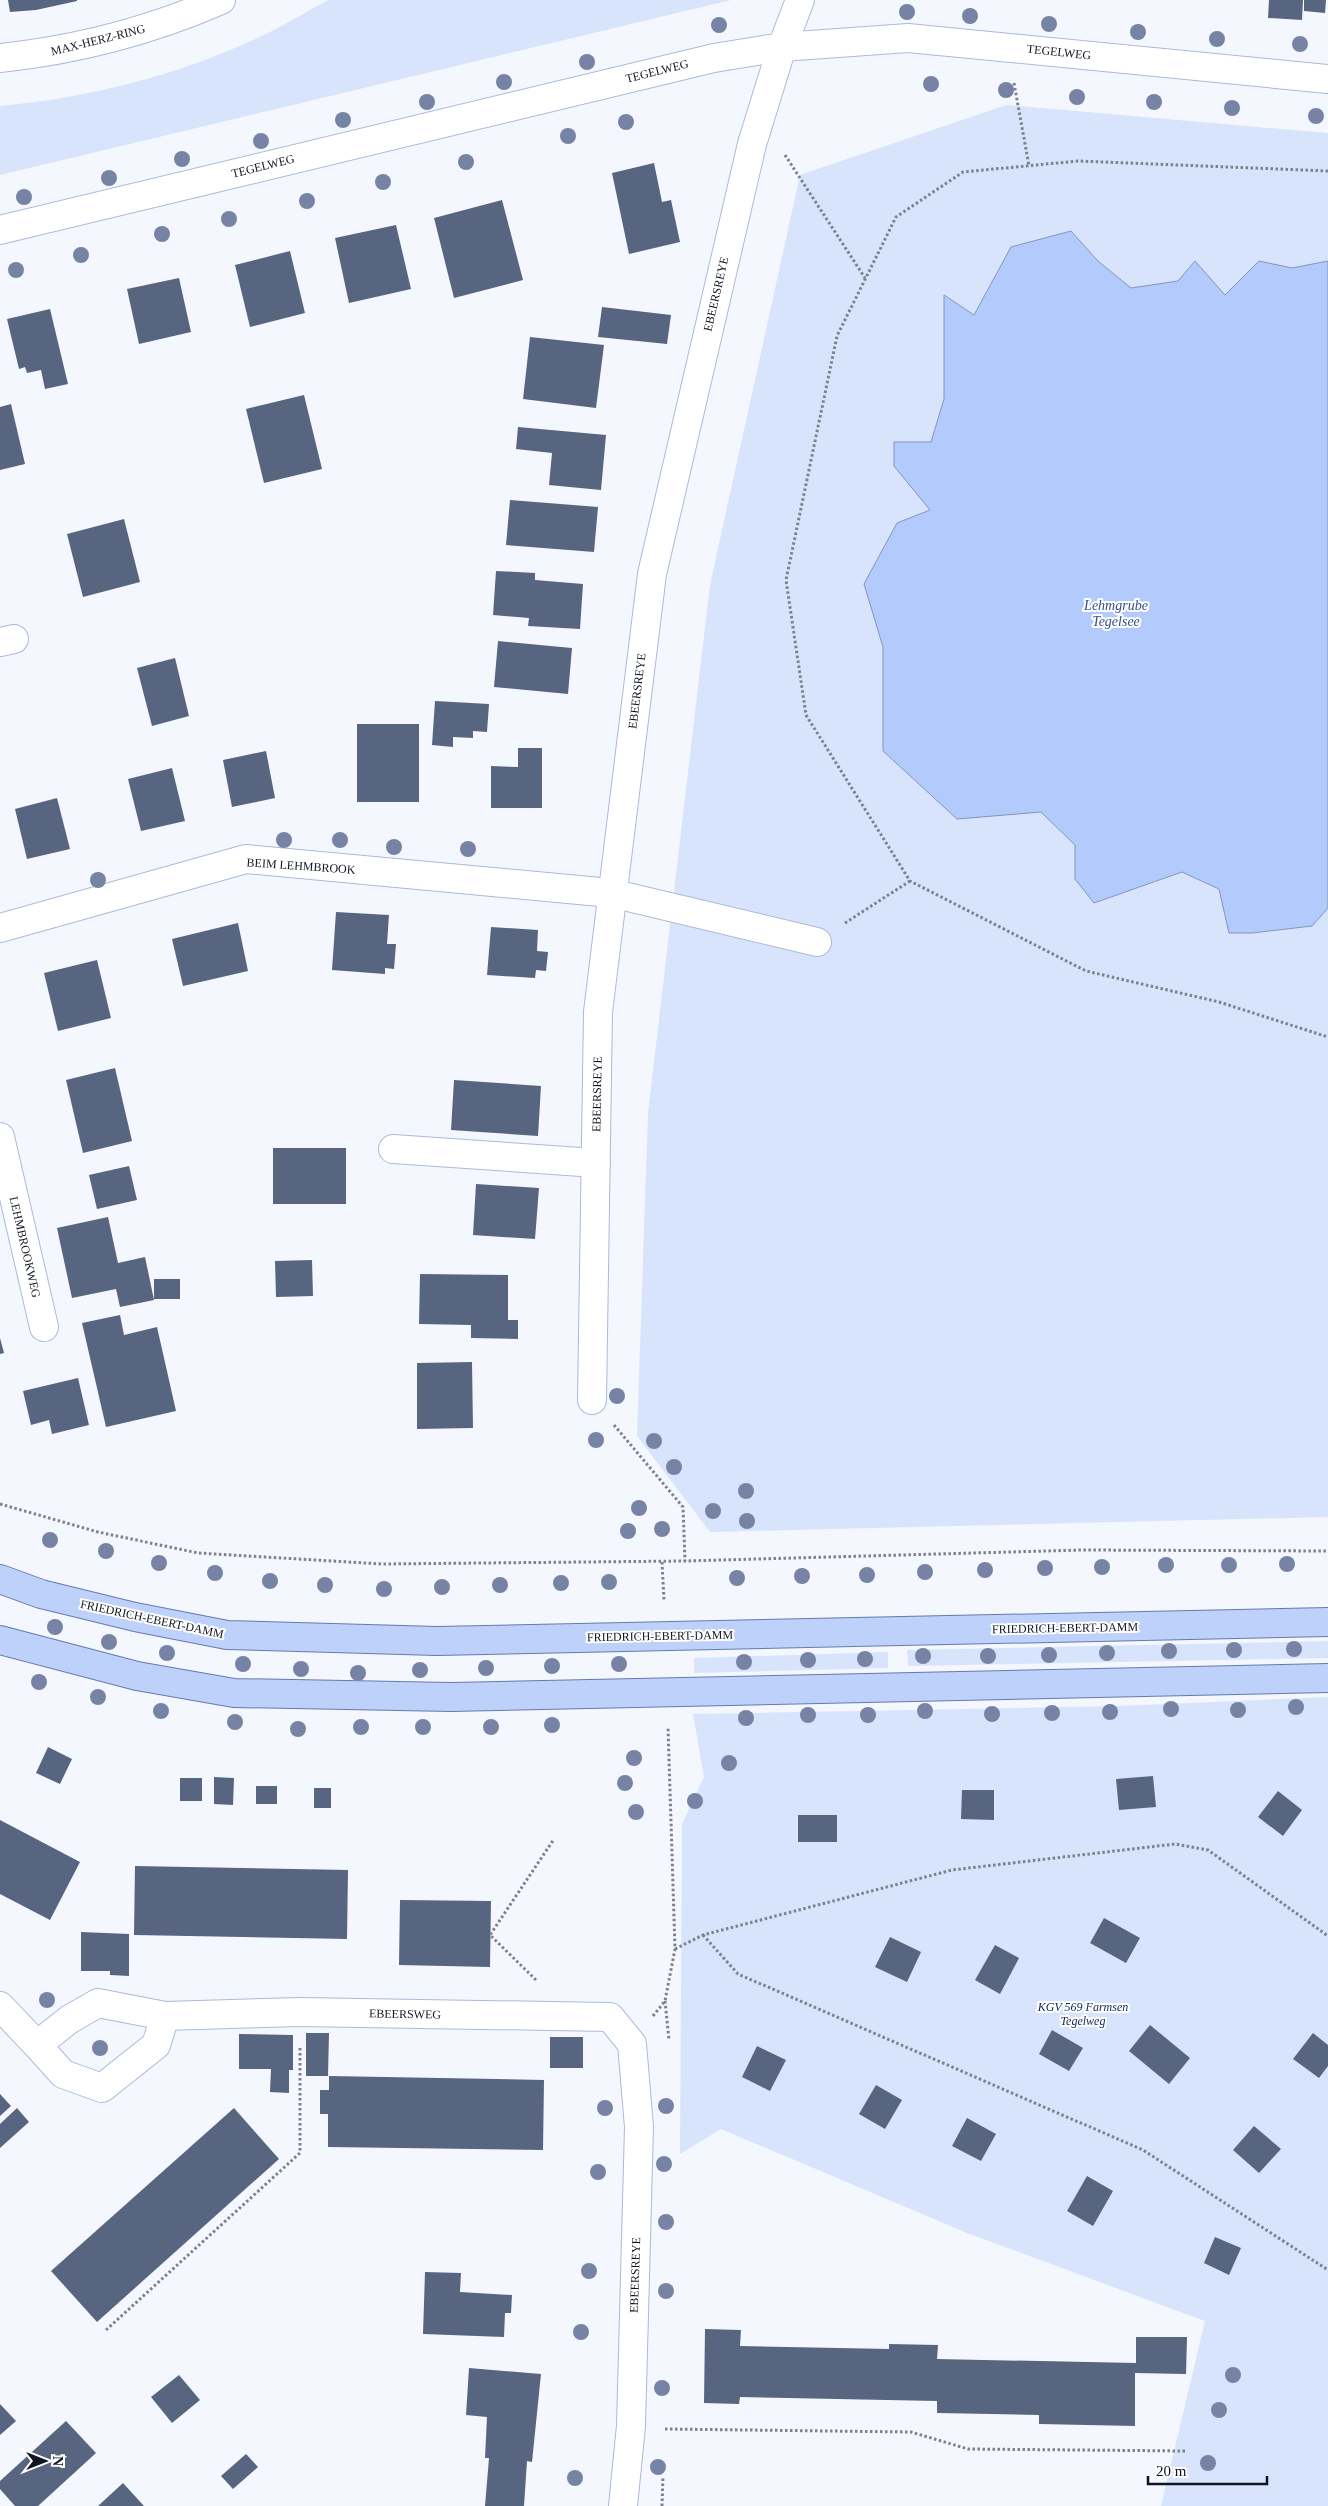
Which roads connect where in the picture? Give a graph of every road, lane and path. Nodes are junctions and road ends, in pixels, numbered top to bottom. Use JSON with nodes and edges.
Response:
{"nodes":[{"id":1,"x":221,"y":0,"type":"edge"},
{"id":2,"x":800,"y":0,"type":"edge"},
{"id":3,"x":782,"y":47,"type":"junction"},
{"id":4,"x":1007,"y":47,"type":"junction"},
{"id":5,"x":0,"y":58,"type":"edge"},
{"id":6,"x":1328,"y":79,"type":"edge"},
{"id":7,"x":752,"y":144,"type":"junction"},
{"id":8,"x":1029,"y":166,"type":"junction"},
{"id":9,"x":1328,"y":171,"type":"edge"},
{"id":10,"x":0,"y":230,"type":"edge"},
{"id":11,"x":866,"y":278,"type":"junction"},
{"id":12,"x":910,"y":881,"type":"junction"},
{"id":13,"x":611,"y":893,"type":"junction"},
{"id":14,"x":0,"y":928,"type":"edge"},
{"id":15,"x":818,"y":942,"type":"joint"},
{"id":16,"x":1328,"y":1037,"type":"edge"},
{"id":17,"x":0,"y":1137,"type":"edge"},
{"id":18,"x":393,"y":1149,"type":"dead end"},
{"id":19,"x":596,"y":1163,"type":"junction"},
{"id":20,"x":44,"y":1327,"type":"dead end"},
{"id":21,"x":592,"y":1400,"type":"joint"},
{"id":22,"x":0,"y":1504,"type":"edge"},
{"id":23,"x":1328,"y":1551,"type":"edge"},
{"id":24,"x":685,"y":1561,"type":"junction"},
{"id":25,"x":662,"y":1562,"type":"junction"},
{"id":26,"x":0,"y":1579,"type":"edge"},
{"id":27,"x":664,"y":1608,"type":"dead end"},
{"id":28,"x":1328,"y":1622,"type":"edge"},
{"id":29,"x":0,"y":1640,"type":"edge"},
{"id":30,"x":1328,"y":1678,"type":"edge"},
{"id":31,"x":668,"y":1722,"type":"dead end"},
{"id":32,"x":554,"y":1839,"type":"dead end"},
{"id":33,"x":703,"y":1935,"type":"junction"},
{"id":34,"x":1328,"y":1936,"type":"edge"},
{"id":35,"x":675,"y":1949,"type":"junction"},
{"id":36,"x":0,"y":2006,"type":"edge"},
{"id":37,"x":300,"y":2012,"type":"junction"},
{"id":38,"x":165,"y":2016,"type":"junction"},
{"id":39,"x":574,"y":2017,"type":"junction"},
{"id":40,"x":632,"y":2044,"type":"junction"},
{"id":41,"x":37,"y":2045,"type":"junction"},
{"id":42,"x":1328,"y":2270,"type":"edge"},
{"id":43,"x":106,"y":2330,"type":"dead end"},
{"id":44,"x":631,"y":2426,"type":"junction"},
{"id":45,"x":1186,"y":2451,"type":"dead end"},
{"id":46,"x":623,"y":2506,"type":"edge"}],
"edges":[{"from":1,"to":5,"type":"street","name":"MAX-HERZ-RING"},
{"from":2,"to":3,"type":"street","name":"EBEERSREYE"},
{"from":3,"to":4,"type":"street","name":"TEGELWEG"},
{"from":3,"to":7,"type":"street","name":"EBEERSREYE"},
{"from":3,"to":10,"type":"street","name":"TEGELWEG"},
{"from":4,"to":6,"type":"street","name":"TEGELWEG"},
{"from":4,"to":8,"type":"path"},
{"from":7,"to":11,"type":"path"},
{"from":7,"to":13,"type":"street","name":"EBEERSREYE"},
{"from":8,"to":9,"type":"path"},
{"from":8,"to":11,"type":"path"},
{"from":11,"to":12,"type":"path"},
{"from":12,"to":15,"type":"path"},
{"from":12,"to":16,"type":"path"},
{"from":13,"to":14,"type":"street","name":"BEIM LEHMBROOK"},
{"from":13,"to":15,"type":"street","name":"BEIM LEHMBROOK"},
{"from":13,"to":19,"type":"street","name":"EBEERSREYE"},
{"from":17,"to":20,"type":"street","name":"LEHMBROOKWEG"},
{"from":18,"to":19,"type":"street"},
{"from":19,"to":21,"type":"street","name":"EBEERSREYE"},
{"from":21,"to":24,"type":"path"},
{"from":22,"to":25,"type":"path"},
{"from":23,"to":24,"type":"path"},
{"from":24,"to":25,"type":"path"},
{"from":25,"to":27,"type":"path"},
{"from":26,"to":28,"type":"main road","name":"FRIEDRICH-EBERT-DAMM"},
{"from":29,"to":30,"type":"main road"},
{"from":31,"to":35,"type":"path"},
{"from":32,"to":39,"type":"path"},
{"from":33,"to":34,"type":"path"},
{"from":33,"to":35,"type":"path"},
{"from":33,"to":42,"type":"path"},
{"from":35,"to":40,"type":"path"},
{"from":36,"to":41,"type":"street"},
{"from":37,"to":38,"type":"street","name":"EBEERSWEG"},
{"from":37,"to":39,"type":"street","name":"EBEERSWEG"},
{"from":37,"to":43,"type":"path"},
{"from":38,"to":41,"type":"street","name":"EBEERSWEG"},
{"from":38,"to":41,"type":"street"},
{"from":39,"to":40,"type":"street","name":"EBEERSWEG"},
{"from":40,"to":44,"type":"street","name":"EBEERSREYE"},
{"from":44,"to":45,"type":"path"},
{"from":44,"to":46,"type":"street","name":"EBEERSREYE"}]}
